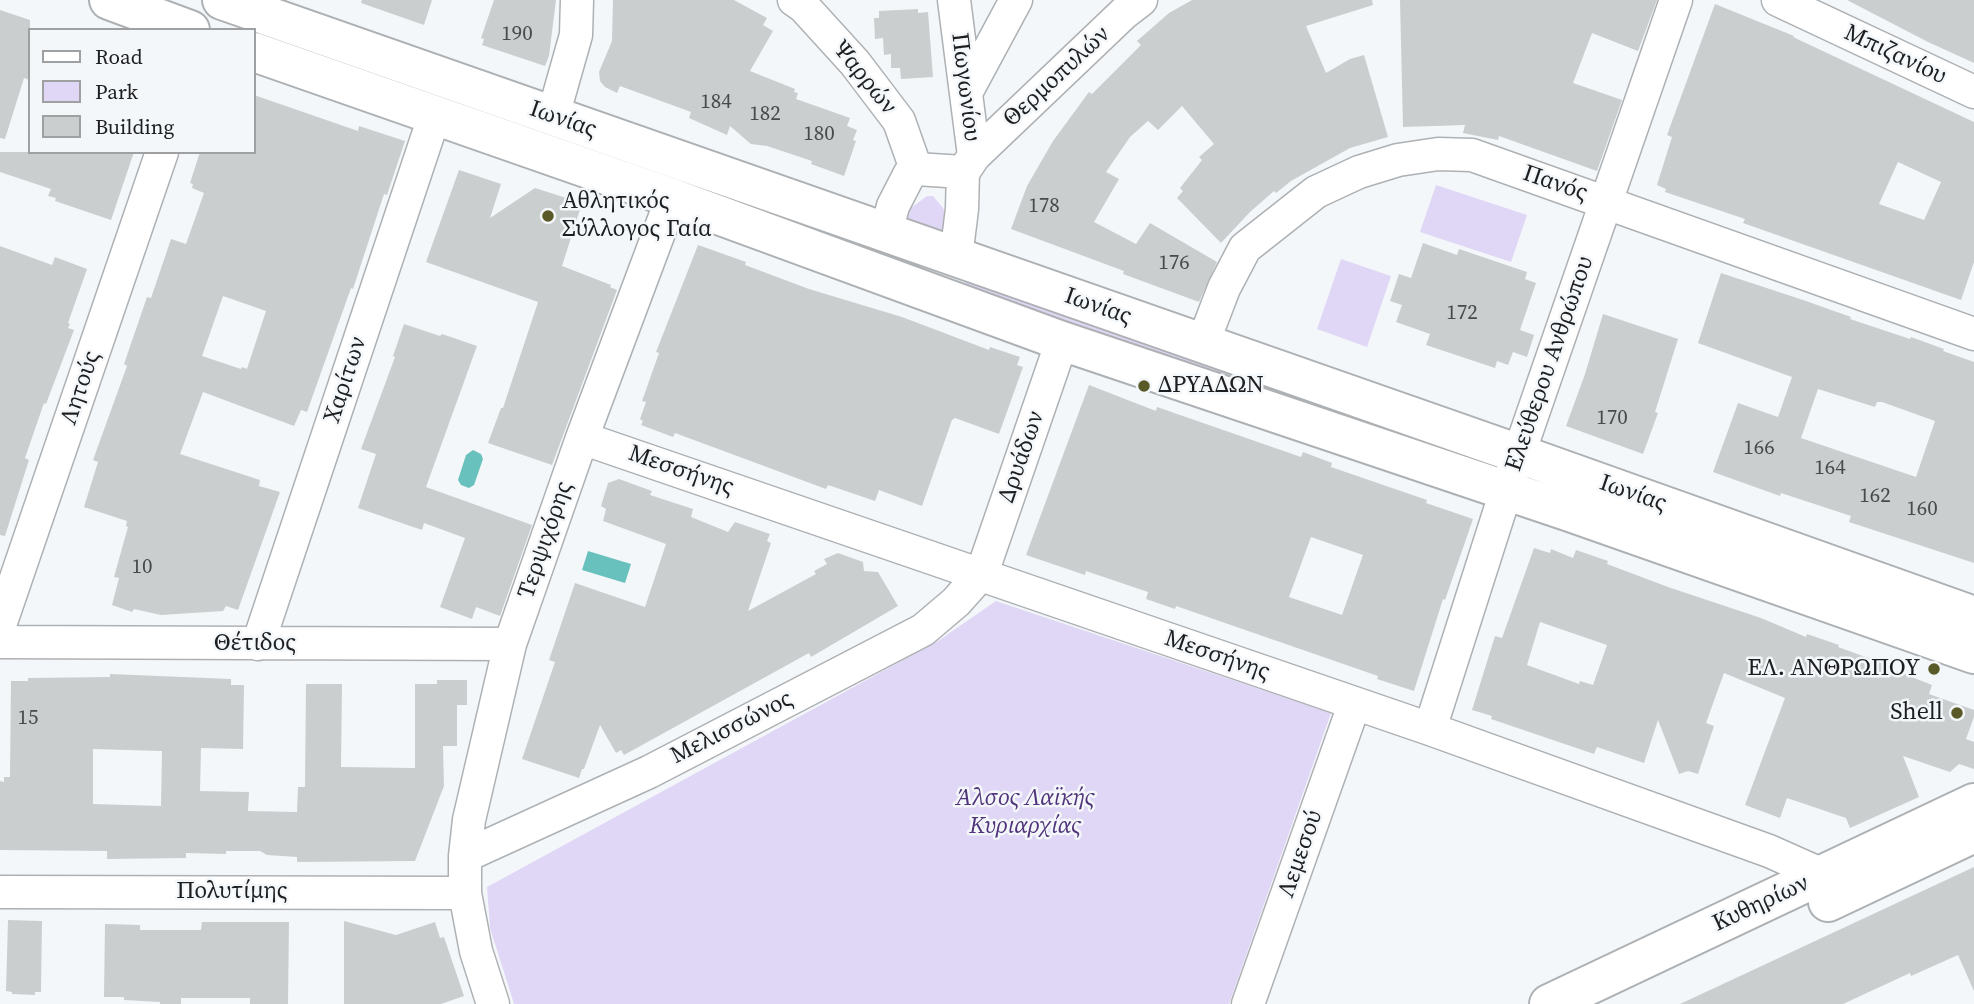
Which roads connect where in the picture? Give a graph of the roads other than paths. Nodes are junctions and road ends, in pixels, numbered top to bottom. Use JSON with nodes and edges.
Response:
{"nodes":[{"id":1,"x":109,"y":0,"type":"edge"},
{"id":2,"x":222,"y":0,"type":"edge"},
{"id":3,"x":577,"y":0,"type":"edge"},
{"id":4,"x":794,"y":0,"type":"edge"},
{"id":5,"x":954,"y":0,"type":"edge"},
{"id":6,"x":1016,"y":0,"type":"edge"},
{"id":7,"x":1142,"y":0,"type":"edge"},
{"id":8,"x":1676,"y":0,"type":"edge"},
{"id":9,"x":1778,"y":0,"type":"edge"},
{"id":10,"x":185,"y":28,"type":"edge"},
{"id":11,"x":256,"y":53,"type":"edge"},
{"id":12,"x":967,"y":91,"type":"junction"},
{"id":13,"x":1974,"y":92,"type":"edge"},
{"id":14,"x":553,"y":116,"type":"junction"},
{"id":15,"x":434,"y":117,"type":"junction"},
{"id":16,"x":161,"y":154,"type":"edge"},
{"id":17,"x":969,"y":164,"type":"junction"},
{"id":18,"x":916,"y":169,"type":"junction"},
{"id":19,"x":672,"y":198,"type":"junction"},
{"id":20,"x":1606,"y":202,"type":"junction"},
{"id":21,"x":886,"y":233,"type":"junction"},
{"id":22,"x":956,"y":257,"type":"junction"},
{"id":23,"x":1974,"y":334,"type":"edge"},
{"id":24,"x":1062,"y":341,"type":"junction"},
{"id":25,"x":1203,"y":343,"type":"junction"},
{"id":26,"x":582,"y":438,"type":"junction"},
{"id":27,"x":1519,"y":454,"type":"junction"},
{"id":28,"x":1506,"y":491,"type":"junction"},
{"id":29,"x":982,"y":573,"type":"junction"},
{"id":30,"x":1974,"y":615,"type":"edge"},
{"id":31,"x":0,"y":625,"type":"edge"},
{"id":32,"x":0,"y":642,"type":"edge"},
{"id":33,"x":258,"y":644,"type":"junction"},
{"id":34,"x":510,"y":644,"type":"junction"},
{"id":35,"x":1974,"y":654,"type":"edge"},
{"id":36,"x":1354,"y":705,"type":"junction"},
{"id":37,"x":1430,"y":729,"type":"junction"},
{"id":38,"x":1974,"y":803,"type":"edge"},
{"id":39,"x":1974,"y":834,"type":"edge"},
{"id":40,"x":465,"y":856,"type":"junction"},
{"id":41,"x":1828,"y":887,"type":"junction"},
{"id":42,"x":0,"y":892,"type":"edge"},
{"id":43,"x":465,"y":893,"type":"junction"},
{"id":44,"x":493,"y":1004,"type":"edge"},
{"id":45,"x":1248,"y":1004,"type":"edge"},
{"id":46,"x":1549,"y":1004,"type":"edge"},
{"id":47,"x":1611,"y":1004,"type":"edge"}],
"edges":[{"from":1,"to":10,"type":"street"},
{"from":2,"to":14,"type":"street","name":"Ιωνίας"},
{"from":3,"to":14,"type":"street"},
{"from":4,"to":18,"type":"street","name":"Ψαρρών"},
{"from":5,"to":12,"type":"street","name":"Πωγωνίου"},
{"from":6,"to":12,"type":"street"},
{"from":7,"to":17,"type":"street","name":"Θερμοπυλών"},
{"from":8,"to":20,"type":"street","name":"Ελεύθερου Ανθρώπου"},
{"from":9,"to":13,"type":"street","name":"Μπιζανίου"},
{"from":11,"to":15,"type":"street","name":"Ιωνίας"},
{"from":12,"to":17,"type":"street","name":"Πωγωνίου"},
{"from":14,"to":21,"type":"street","name":"Ιωνίας"},
{"from":15,"to":19,"type":"street","name":"Ιωνίας"},
{"from":15,"to":33,"type":"street","name":"Χαρίτων"},
{"from":16,"to":31,"type":"street","name":"Λητούς"},
{"from":17,"to":18,"type":"street"},
{"from":17,"to":22,"type":"street","name":"Πωγωνίου"},
{"from":18,"to":21,"type":"street"},
{"from":19,"to":24,"type":"street","name":"Ιωνίας"},
{"from":19,"to":26,"type":"street","name":"Τερψιχόρης"},
{"from":20,"to":23,"type":"street","name":"Πανός"},
{"from":20,"to":25,"type":"street","name":"Πανός"},
{"from":20,"to":27,"type":"street","name":"Ελεύθερου Ανθρώπου"},
{"from":21,"to":22,"type":"street","name":"Ιωνίας"},
{"from":22,"to":25,"type":"street","name":"Ιωνίας"},
{"from":24,"to":28,"type":"street","name":"Ιωνίας"},
{"from":24,"to":29,"type":"street","name":"Δρυάδων"},
{"from":25,"to":27,"type":"street","name":"Ιωνίας"},
{"from":26,"to":29,"type":"street","name":"Μεσσήνης"},
{"from":26,"to":34,"type":"street","name":"Τερψιχόρης"},
{"from":27,"to":28,"type":"street","name":"Ελεύθερου Ανθρώπου"},
{"from":27,"to":30,"type":"street","name":"Ιωνίας"},
{"from":28,"to":35,"type":"street","name":"Ιωνίας"},
{"from":28,"to":37,"type":"street","name":"Ελεύθερου Ανθρώπου"},
{"from":29,"to":36,"type":"street","name":"Μεσσήνης"},
{"from":29,"to":40,"type":"street","name":"Μελισσώνος"},
{"from":32,"to":33,"type":"street","name":"Θέτιδος"},
{"from":33,"to":34,"type":"street","name":"Θέτιδος"},
{"from":34,"to":40,"type":"street","name":"Τερψιχόρης"},
{"from":36,"to":37,"type":"street","name":"Μεσσήνης"},
{"from":36,"to":45,"type":"street","name":"Λεμεσού"},
{"from":37,"to":41,"type":"street","name":"Μεσσήνης"},
{"from":38,"to":41,"type":"street","name":"Κυθηρίων"},
{"from":39,"to":41,"type":"street","name":"Κυθηρίων"},
{"from":40,"to":43,"type":"street","name":"Τερψιχόρης"},
{"from":41,"to":46,"type":"street","name":"Κυθηρίων"},
{"from":41,"to":47,"type":"street","name":"Κυθηρίων"},
{"from":42,"to":43,"type":"street","name":"Πολυτίμης"},
{"from":43,"to":44,"type":"street","name":"Τερψιχόρης"}]}
